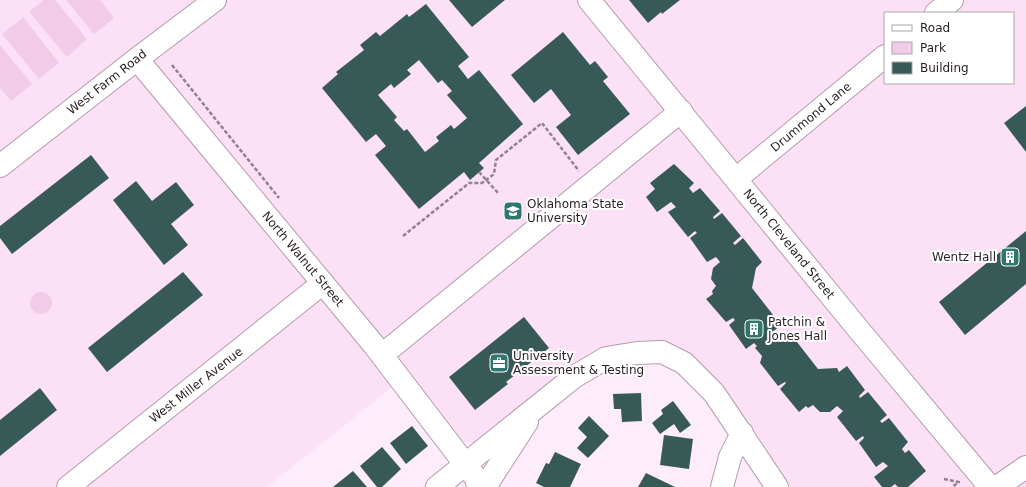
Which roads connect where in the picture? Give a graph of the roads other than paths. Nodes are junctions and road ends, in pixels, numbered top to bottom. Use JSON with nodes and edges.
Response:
{"nodes":[{"id":1,"x":215,"y":0,"type":"edge"},
{"id":2,"x":589,"y":0,"type":"edge"},
{"id":3,"x":952,"y":0,"type":"edge"},
{"id":4,"x":937,"y":12,"type":"edge"},
{"id":5,"x":884,"y":57,"type":"edge"},
{"id":6,"x":137,"y":59,"type":"junction"},
{"id":7,"x":681,"y":111,"type":"junction"},
{"id":8,"x":0,"y":166,"type":"edge"},
{"id":9,"x":736,"y":179,"type":"junction"},
{"id":10,"x":323,"y":283,"type":"junction"},
{"id":11,"x":382,"y":355,"type":"junction"},
{"id":12,"x":537,"y":406,"type":"junction"},
{"id":13,"x":742,"y":433,"type":"junction"},
{"id":14,"x":465,"y":464,"type":"junction"},
{"id":15,"x":1026,"y":467,"type":"edge"},
{"id":16,"x":68,"y":487,"type":"edge"},
{"id":17,"x":437,"y":487,"type":"edge"},
{"id":18,"x":478,"y":487,"type":"edge"},
{"id":19,"x":485,"y":487,"type":"edge"},
{"id":20,"x":722,"y":487,"type":"edge"},
{"id":21,"x":777,"y":487,"type":"edge"},
{"id":22,"x":990,"y":487,"type":"edge"},
{"id":23,"x":997,"y":487,"type":"edge"}],
"edges":[{"from":1,"to":6,"type":"street","name":"West Farm Road"},
{"from":2,"to":7,"type":"street","name":"North Cleveland Street"},
{"from":3,"to":4,"type":"street"},
{"from":5,"to":9,"type":"street","name":"Drummond Lane"},
{"from":6,"to":8,"type":"street","name":"West Farm Road"},
{"from":6,"to":10,"type":"street","name":"North Walnut Street"},
{"from":7,"to":9,"type":"street","name":"North Cleveland Street"},
{"from":7,"to":11,"type":"street"},
{"from":9,"to":22,"type":"street","name":"North Cleveland Street"},
{"from":10,"to":11,"type":"street","name":"North Walnut Street"},
{"from":10,"to":16,"type":"street","name":"West Miller Avenue"},
{"from":11,"to":14,"type":"street","name":"North Walnut Street"},
{"from":12,"to":13,"type":"street"},
{"from":12,"to":14,"type":"street"},
{"from":12,"to":19,"type":"street"},
{"from":13,"to":20,"type":"street"},
{"from":13,"to":21,"type":"street"},
{"from":14,"to":17,"type":"street"},
{"from":14,"to":18,"type":"street","name":"North Walnut Street"},
{"from":15,"to":23,"type":"street"}]}
